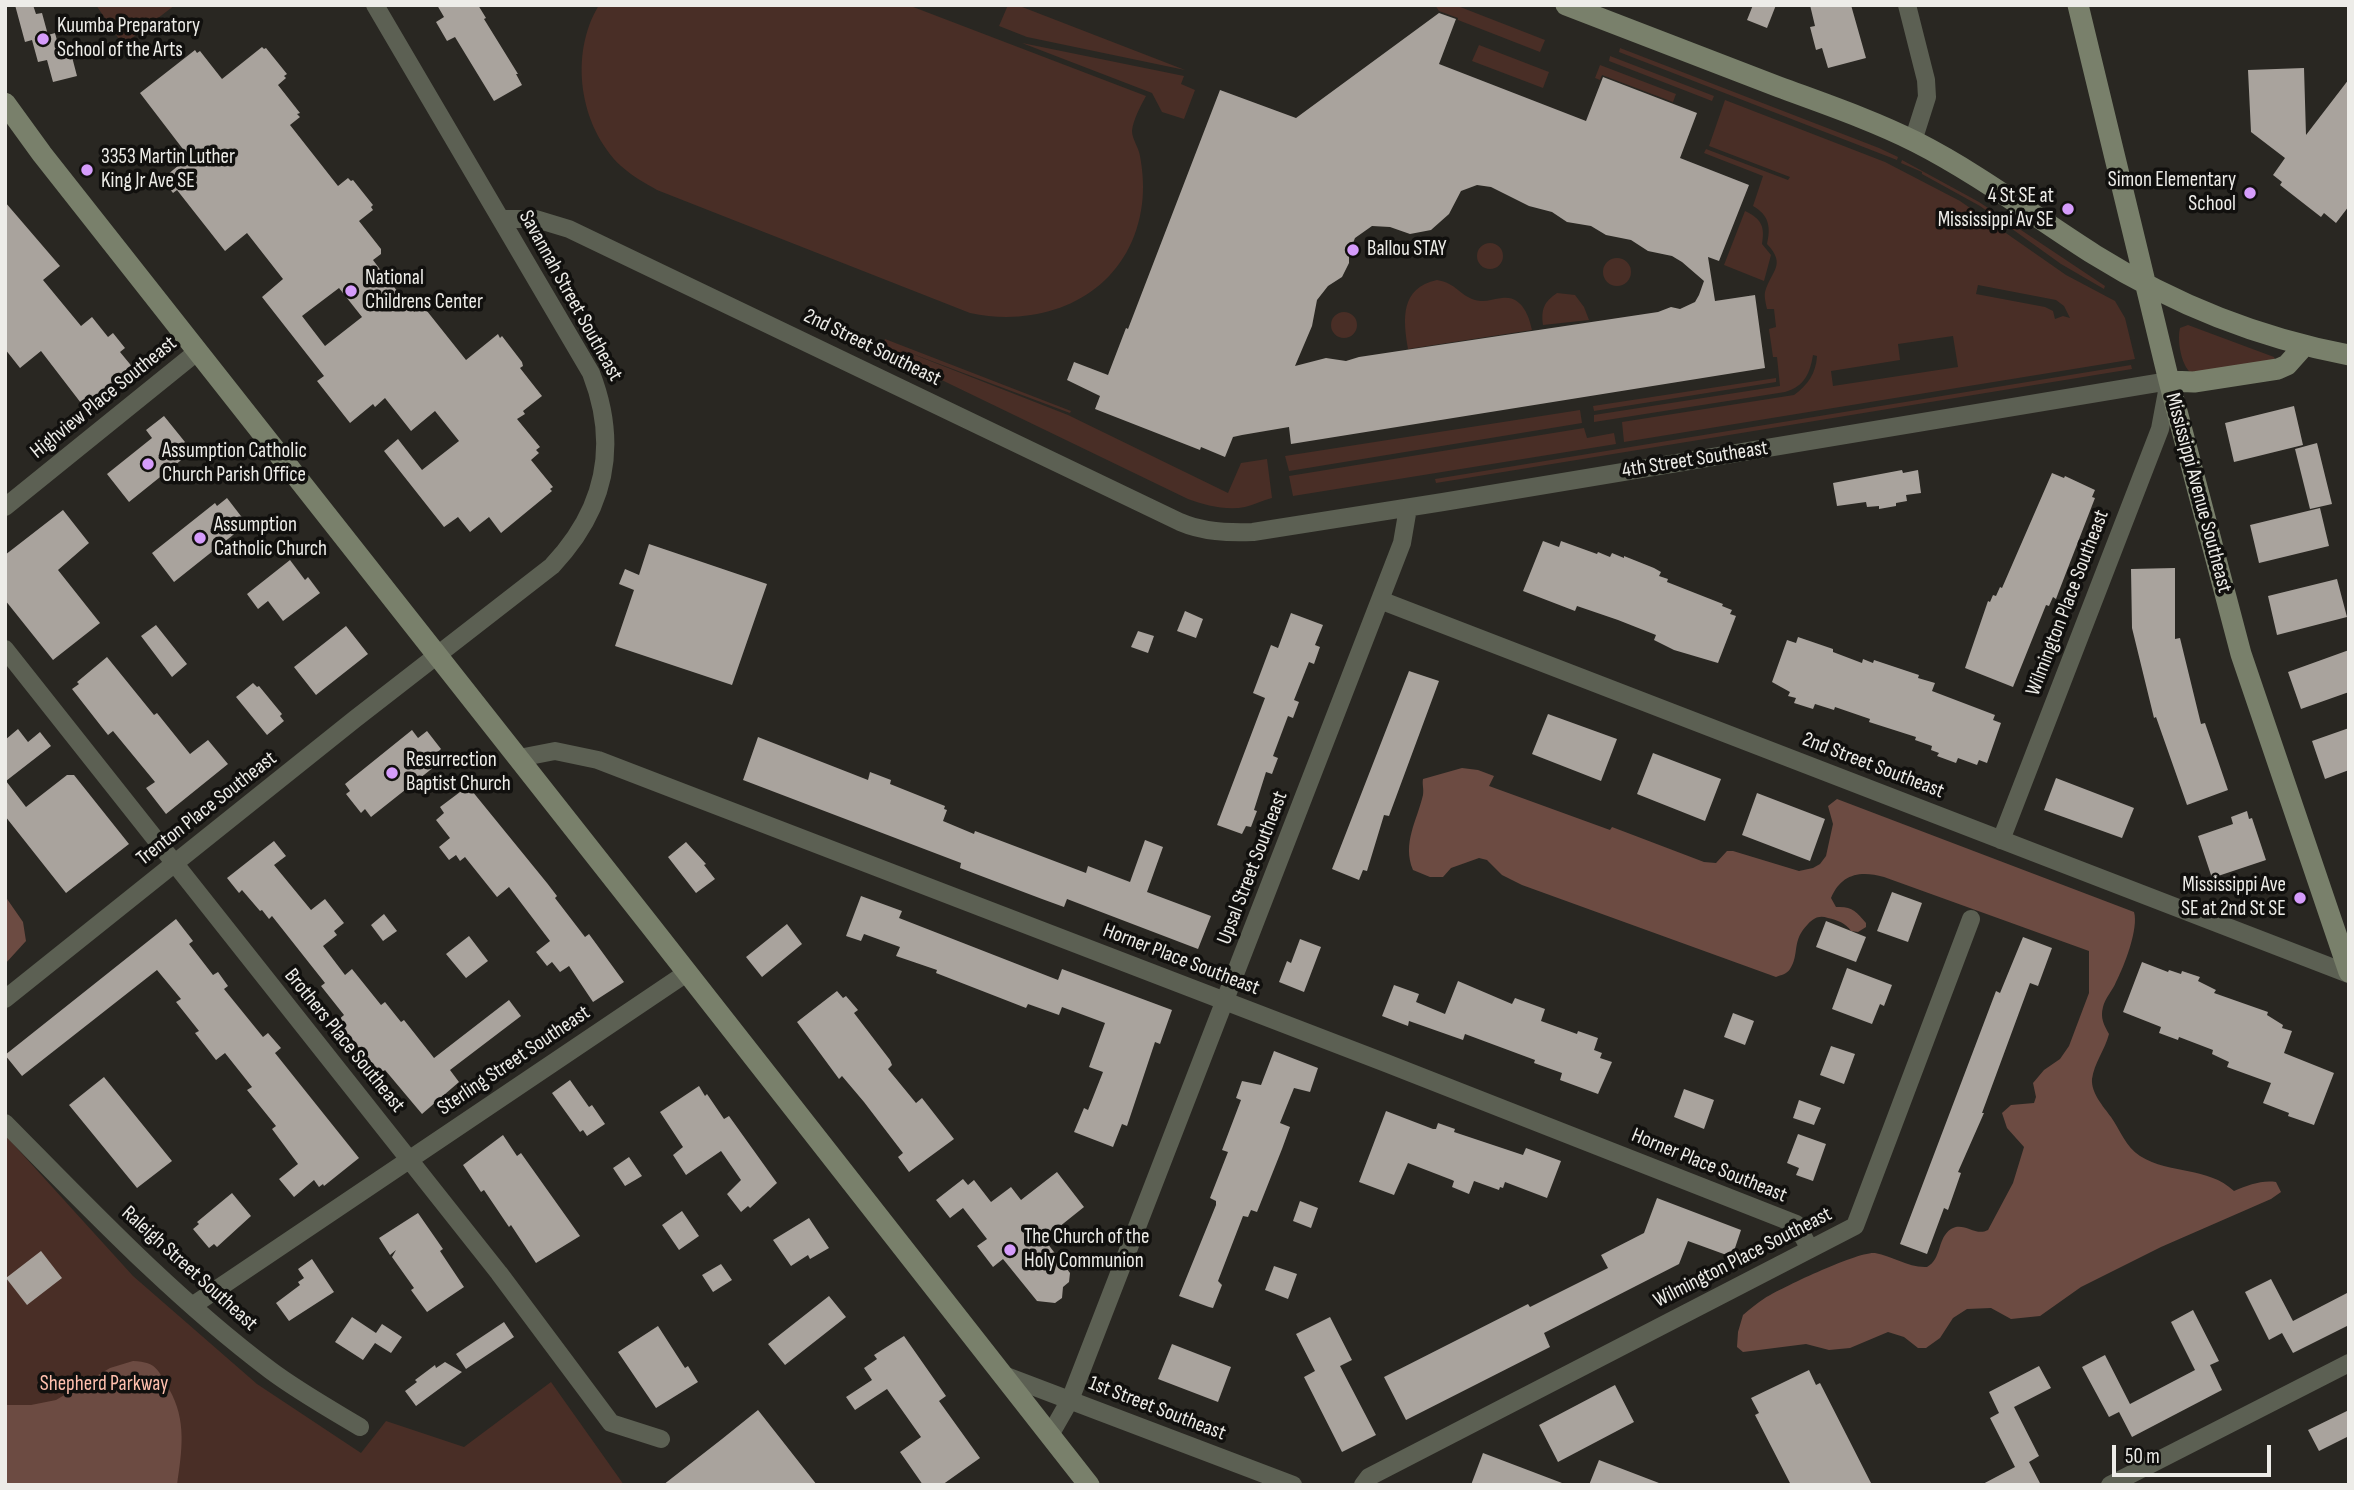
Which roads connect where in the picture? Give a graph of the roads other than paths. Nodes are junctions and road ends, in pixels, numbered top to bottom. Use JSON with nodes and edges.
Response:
{"nodes":[{"id":1,"x":375,"y":5,"type":"edge"},
{"id":2,"x":1566,"y":5,"type":"edge"},
{"id":3,"x":1907,"y":5,"type":"edge"},
{"id":4,"x":2078,"y":5,"type":"edge"},
{"id":5,"x":5,"y":103,"type":"edge"},
{"id":6,"x":1913,"y":141,"type":"junction"},
{"id":7,"x":501,"y":219,"type":"junction"},
{"id":8,"x":2146,"y":283,"type":"junction"},
{"id":9,"x":2304,"y":346,"type":"junction"},
{"id":10,"x":198,"y":351,"type":"junction"},
{"id":11,"x":2349,"y":355,"type":"edge"},
{"id":12,"x":2169,"y":381,"type":"junction"},
{"id":13,"x":5,"y":507,"type":"edge"},
{"id":14,"x":1408,"y":508,"type":"junction"},
{"id":15,"x":1221,"y":532,"type":"joint"},
{"id":16,"x":1380,"y":600,"type":"junction"},
{"id":17,"x":5,"y":649,"type":"edge"},
{"id":18,"x":438,"y":654,"type":"junction"},
{"id":19,"x":519,"y":758,"type":"junction"},
{"id":20,"x":2001,"y":840,"type":"junction"},
{"id":21,"x":175,"y":862,"type":"junction"},
{"id":22,"x":1971,"y":919,"type":"dead end"},
{"id":23,"x":688,"y":972,"type":"junction"},
{"id":24,"x":2349,"y":973,"type":"edge"},
{"id":25,"x":5,"y":999,"type":"edge"},
{"id":26,"x":1226,"y":1002,"type":"junction"},
{"id":27,"x":5,"y":1123,"type":"edge"},
{"id":28,"x":409,"y":1158,"type":"junction"},
{"id":29,"x":1810,"y":1249,"type":"junction"},
{"id":30,"x":192,"y":1306,"type":"junction"},
{"id":31,"x":2349,"y":1363,"type":"edge"},
{"id":32,"x":1006,"y":1376,"type":"junction"},
{"id":33,"x":1070,"y":1400,"type":"junction"},
{"id":34,"x":360,"y":1427,"type":"dead end"},
{"id":35,"x":1050,"y":1435,"type":"junction"},
{"id":36,"x":661,"y":1439,"type":"dead end"},
{"id":37,"x":1089,"y":1485,"type":"edge"},
{"id":38,"x":1293,"y":1485,"type":"edge"},
{"id":39,"x":1363,"y":1485,"type":"edge"},
{"id":40,"x":2110,"y":1485,"type":"edge"}],
"edges":[{"from":1,"to":7,"type":"street","name":"Savannah Street Southeast"},
{"from":2,"to":6,"type":"main road"},
{"from":3,"to":6,"type":"street"},
{"from":4,"to":8,"type":"main road","name":"Mississippi Avenue Southeast"},
{"from":5,"to":10,"type":"main road"},
{"from":6,"to":8,"type":"main road"},
{"from":7,"to":15,"type":"street","name":"2nd Street Southeast"},
{"from":7,"to":18,"type":"street","name":"Savannah Street Southeast"},
{"from":8,"to":9,"type":"main road"},
{"from":8,"to":12,"type":"main road","name":"Mississippi Avenue Southeast"},
{"from":9,"to":11,"type":"main road"},
{"from":9,"to":12,"type":"main road"},
{"from":10,"to":13,"type":"street","name":"Highview Place Southeast"},
{"from":10,"to":18,"type":"main road"},
{"from":12,"to":14,"type":"street","name":"4th Street Southeast"},
{"from":12,"to":20,"type":"street","name":"Wilmington Place Southeast"},
{"from":12,"to":24,"type":"main road","name":"Mississippi Avenue Southeast"},
{"from":14,"to":15,"type":"street","name":"4th Street Southeast"},
{"from":14,"to":16,"type":"street","name":"Upsal Street Southeast"},
{"from":16,"to":20,"type":"street","name":"2nd Street Southeast"},
{"from":16,"to":26,"type":"street","name":"Upsal Street Southeast"},
{"from":17,"to":21,"type":"street","name":"Brothers Place Southeast"},
{"from":18,"to":19,"type":"main road"},
{"from":18,"to":21,"type":"street","name":"Trenton Place Southeast"},
{"from":19,"to":23,"type":"main road"},
{"from":19,"to":26,"type":"street","name":"Horner Place Southeast"},
{"from":20,"to":24,"type":"street","name":"2nd Street Southeast"},
{"from":21,"to":25,"type":"street","name":"Trenton Place Southeast"},
{"from":21,"to":28,"type":"street","name":"Brothers Place Southeast"},
{"from":22,"to":29,"type":"street","name":"Wilmington Place Southeast"},
{"from":23,"to":28,"type":"street","name":"Sterling Street Southeast"},
{"from":23,"to":32,"type":"main road"},
{"from":26,"to":29,"type":"street","name":"Horner Place Southeast"},
{"from":26,"to":33,"type":"street","name":"Upsal Street Southeast"},
{"from":27,"to":30,"type":"street","name":"Raleigh Street Southeast"},
{"from":28,"to":30,"type":"street","name":"Sterling Street Southeast"},
{"from":28,"to":36,"type":"street","name":"Brothers Place Southeast"},
{"from":29,"to":39,"type":"street","name":"Wilmington Place Southeast"},
{"from":30,"to":34,"type":"street","name":"Raleigh Street Southeast"},
{"from":31,"to":40,"type":"street"},
{"from":32,"to":33,"type":"street","name":"1st Street Southeast"},
{"from":32,"to":35,"type":"main road"},
{"from":33,"to":35,"type":"street","name":"Upsal Street Southeast"},
{"from":33,"to":38,"type":"street","name":"1st Street Southeast"},
{"from":35,"to":37,"type":"main road"}]}
